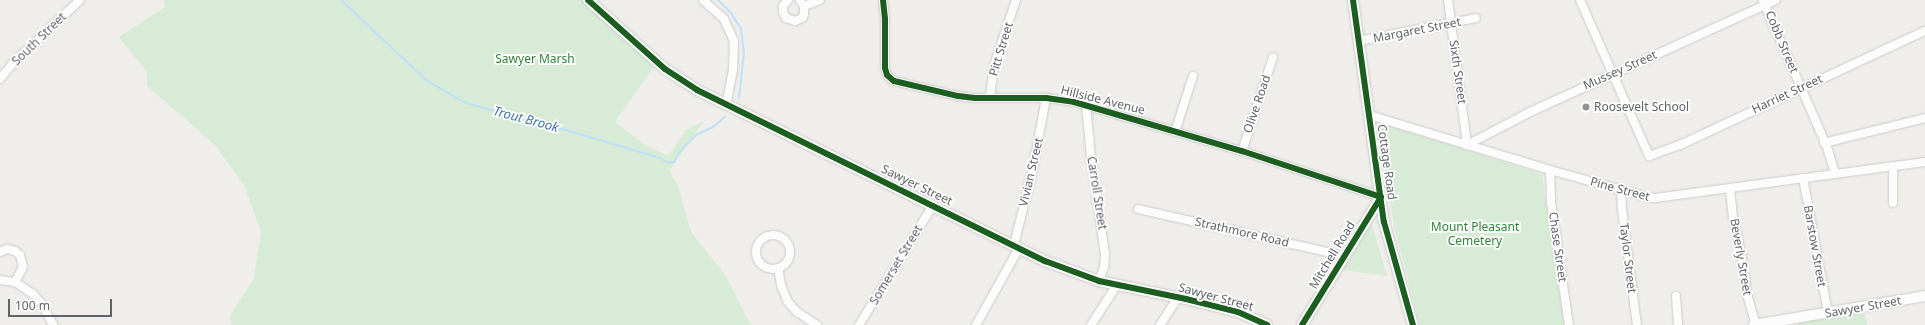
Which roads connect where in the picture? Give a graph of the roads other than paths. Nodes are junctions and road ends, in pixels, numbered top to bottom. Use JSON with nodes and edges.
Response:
{"nodes":[{"id":1,"x":80,"y":0,"type":"edge"},
{"id":2,"x":588,"y":0,"type":"edge"},
{"id":3,"x":703,"y":0,"type":"edge"},
{"id":4,"x":788,"y":0,"type":"edge"},
{"id":5,"x":820,"y":0,"type":"edge"},
{"id":6,"x":883,"y":0,"type":"edge"},
{"id":7,"x":1016,"y":0,"type":"edge"},
{"id":8,"x":1353,"y":0,"type":"edge"},
{"id":9,"x":1448,"y":0,"type":"edge"},
{"id":10,"x":1580,"y":0,"type":"edge"},
{"id":11,"x":1776,"y":0,"type":"edge"},
{"id":12,"x":1764,"y":2,"type":"edge"},
{"id":13,"x":802,"y":3,"type":"edge"},
{"id":14,"x":1476,"y":18,"type":"dead end"},
{"id":15,"x":1450,"y":22,"type":"junction"},
{"id":16,"x":1925,"y":31,"type":"edge"},
{"id":17,"x":1358,"y":41,"type":"junction"},
{"id":18,"x":1273,"y":56,"type":"dead end"},
{"id":19,"x":1613,"y":74,"type":"junction"},
{"id":20,"x":1193,"y":76,"type":"dead end"},
{"id":21,"x":0,"y":79,"type":"edge"},
{"id":22,"x":1801,"y":88,"type":"junction"},
{"id":23,"x":990,"y":98,"type":"junction"},
{"id":24,"x":1046,"y":98,"type":"junction"},
{"id":25,"x":726,"y":105,"type":"junction"},
{"id":26,"x":1086,"y":105,"type":"junction"},
{"id":27,"x":1369,"y":116,"type":"junction"},
{"id":28,"x":1925,"y":118,"type":"edge"},
{"id":29,"x":1175,"y":132,"type":"junction"},
{"id":30,"x":1824,"y":142,"type":"junction"},
{"id":31,"x":1467,"y":145,"type":"junction"},
{"id":32,"x":1242,"y":151,"type":"junction"},
{"id":33,"x":1925,"y":162,"type":"edge"},
{"id":34,"x":1893,"y":166,"type":"junction"},
{"id":35,"x":1550,"y":170,"type":"junction"},
{"id":36,"x":1835,"y":174,"type":"junction"},
{"id":37,"x":1803,"y":178,"type":"junction"},
{"id":38,"x":1730,"y":189,"type":"junction"},
{"id":39,"x":1621,"y":190,"type":"junction"},
{"id":40,"x":1381,"y":197,"type":"junction"},
{"id":41,"x":1893,"y":203,"type":"dead end"},
{"id":42,"x":933,"y":206,"type":"junction"},
{"id":43,"x":1138,"y":209,"type":"dead end"},
{"id":44,"x":1016,"y":246,"type":"junction"},
{"id":45,"x":0,"y":252,"type":"edge"},
{"id":46,"x":1345,"y":256,"type":"junction"},
{"id":47,"x":778,"y":268,"type":"junction"},
{"id":48,"x":0,"y":280,"type":"edge"},
{"id":49,"x":1099,"y":280,"type":"junction"},
{"id":50,"x":15,"y":282,"type":"junction"},
{"id":51,"x":1117,"y":285,"type":"junction"},
{"id":52,"x":1676,"y":296,"type":"dead end"},
{"id":53,"x":1925,"y":296,"type":"edge"},
{"id":54,"x":1178,"y":298,"type":"junction"},
{"id":55,"x":1828,"y":313,"type":"junction"},
{"id":56,"x":53,"y":325,"type":"edge"},
{"id":57,"x":817,"y":325,"type":"edge"},
{"id":58,"x":859,"y":325,"type":"edge"},
{"id":59,"x":976,"y":325,"type":"edge"},
{"id":60,"x":1091,"y":325,"type":"edge"},
{"id":61,"x":1160,"y":325,"type":"edge"},
{"id":62,"x":1267,"y":325,"type":"edge"},
{"id":63,"x":1302,"y":325,"type":"edge"},
{"id":64,"x":1413,"y":325,"type":"edge"},
{"id":65,"x":1569,"y":325,"type":"edge"},
{"id":66,"x":1636,"y":325,"type":"edge"},
{"id":67,"x":1678,"y":325,"type":"edge"},
{"id":68,"x":1755,"y":325,"type":"edge"}],
"edges":[{"from":1,"to":21,"type":"street","name":"South Street"},
{"from":2,"to":25,"type":"street","name":"Sawyer Street"},
{"from":3,"to":25,"type":"street"},
{"from":4,"to":13,"type":"street"},
{"from":5,"to":13,"type":"street"},
{"from":6,"to":23,"type":"street","name":"Hillside Avenue"},
{"from":7,"to":23,"type":"street","name":"Pitt Street"},
{"from":8,"to":17,"type":"street","name":"Cottage Road"},
{"from":9,"to":15,"type":"street","name":"Sixth Street"},
{"from":10,"to":19,"type":"street"},
{"from":11,"to":12,"type":"street","name":"Mussey Street"},
{"from":12,"to":19,"type":"street","name":"Mussey Street"},
{"from":12,"to":22,"type":"street","name":"Cobb Street"},
{"from":14,"to":15,"type":"street","name":"Margaret Street"},
{"from":15,"to":17,"type":"street","name":"Margaret Street"},
{"from":15,"to":31,"type":"street","name":"Sixth Street"},
{"from":16,"to":22,"type":"street","name":"Harriet Street"},
{"from":17,"to":27,"type":"street","name":"Cottage Road"},
{"from":18,"to":32,"type":"street","name":"Olive Road"},
{"from":19,"to":22,"type":"street","name":"Harriet Street"},
{"from":19,"to":31,"type":"street","name":"Mussey Street"},
{"from":20,"to":29,"type":"street"},
{"from":22,"to":30,"type":"street","name":"Cobb Street"},
{"from":23,"to":24,"type":"street","name":"Hillside Avenue"},
{"from":24,"to":26,"type":"street","name":"Hillside Avenue"},
{"from":24,"to":44,"type":"street","name":"Vivian Street"},
{"from":25,"to":42,"type":"street","name":"Sawyer Street"},
{"from":26,"to":29,"type":"street","name":"Hillside Avenue"},
{"from":26,"to":49,"type":"street","name":"Carroll Street"},
{"from":27,"to":31,"type":"street","name":"Pine Street"},
{"from":27,"to":40,"type":"street","name":"Cottage Road"},
{"from":28,"to":30,"type":"street"},
{"from":29,"to":32,"type":"street","name":"Hillside Avenue"},
{"from":30,"to":36,"type":"street","name":"Cobb Street"},
{"from":31,"to":35,"type":"street","name":"Pine Street"},
{"from":32,"to":40,"type":"street","name":"Hillside Avenue"},
{"from":33,"to":34,"type":"street","name":"Pine Street"},
{"from":34,"to":36,"type":"street","name":"Pine Street"},
{"from":34,"to":41,"type":"street"},
{"from":35,"to":39,"type":"street","name":"Pine Street"},
{"from":35,"to":65,"type":"street","name":"Chase Street"},
{"from":36,"to":37,"type":"street","name":"Pine Street"},
{"from":37,"to":38,"type":"street","name":"Pine Street"},
{"from":37,"to":55,"type":"street","name":"Barstow Street"},
{"from":38,"to":39,"type":"street","name":"Pine Street"},
{"from":38,"to":68,"type":"street","name":"Beverly Street"},
{"from":39,"to":66,"type":"street","name":"Taylor Street"},
{"from":40,"to":46,"type":"street","name":"Mitchell Road"},
{"from":40,"to":64,"type":"street","name":"Cottage Road"},
{"from":42,"to":44,"type":"street","name":"Sawyer Street"},
{"from":42,"to":58,"type":"street","name":"Somerset Street"},
{"from":43,"to":46,"type":"street","name":"Strathmore Road"},
{"from":44,"to":49,"type":"street","name":"Sawyer Street"},
{"from":44,"to":59,"type":"street","name":"Vivian Street"},
{"from":45,"to":50,"type":"street"},
{"from":46,"to":63,"type":"street","name":"Mitchell Road"},
{"from":47,"to":47,"type":"street"},
{"from":47,"to":57,"type":"street"},
{"from":48,"to":50,"type":"street"},
{"from":49,"to":51,"type":"street","name":"Sawyer Street"},
{"from":50,"to":56,"type":"street"},
{"from":51,"to":54,"type":"street","name":"Sawyer Street"},
{"from":51,"to":60,"type":"street"},
{"from":52,"to":67,"type":"street"},
{"from":53,"to":55,"type":"street","name":"Sawyer Street"},
{"from":54,"to":61,"type":"street"},
{"from":54,"to":62,"type":"street","name":"Sawyer Street"},
{"from":55,"to":68,"type":"street","name":"Sawyer Street"}]}
